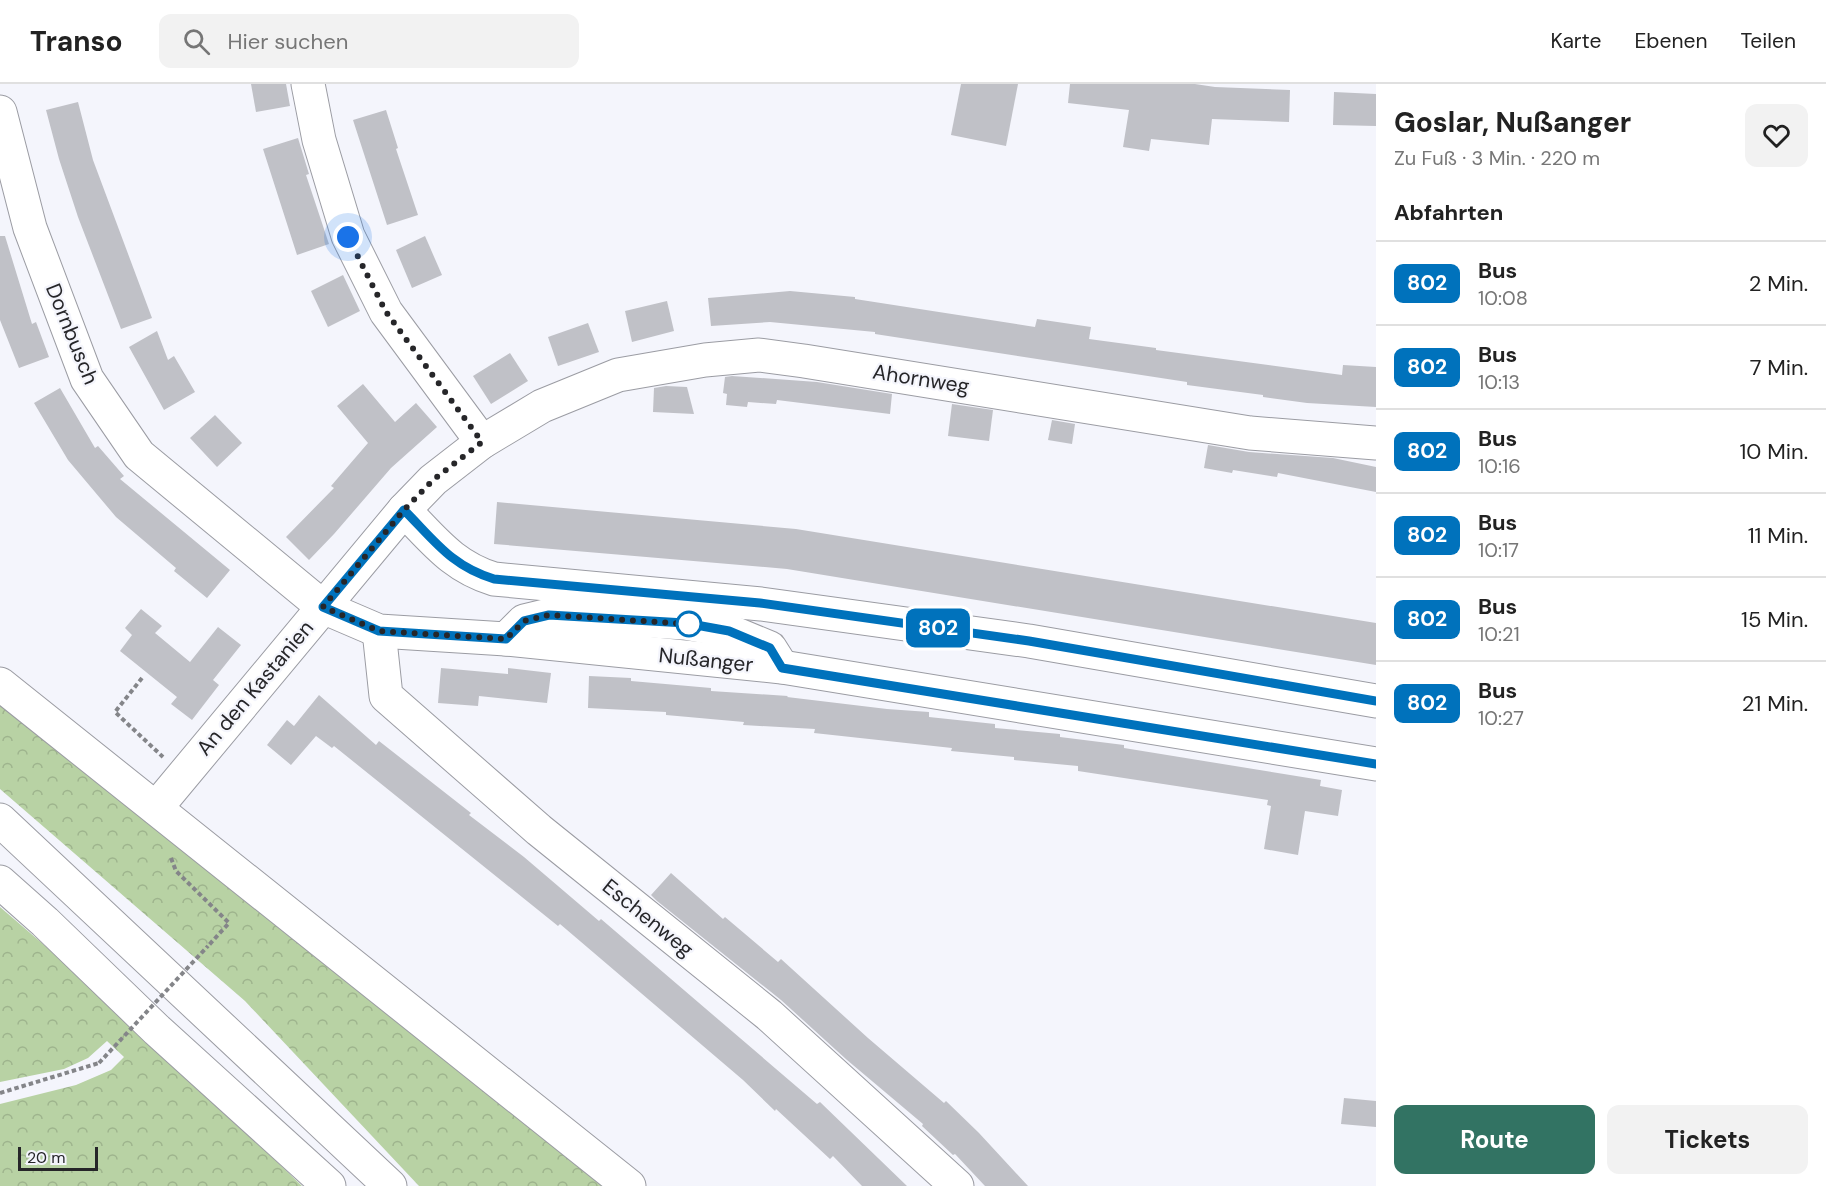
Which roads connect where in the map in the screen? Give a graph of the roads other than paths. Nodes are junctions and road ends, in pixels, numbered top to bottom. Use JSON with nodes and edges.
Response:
{"nodes":[{"id":1,"x":308,"y":84,"type":"edge"},
{"id":2,"x":0,"y":112,"type":"edge"},
{"id":3,"x":482,"y":442,"type":"junction"},
{"id":4,"x":1376,"y":443,"type":"edge"},
{"id":5,"x":404,"y":510,"type":"junction"},
{"id":6,"x":323,"y":607,"type":"junction"},
{"id":7,"x":379,"y":631,"type":"junction"},
{"id":8,"x":0,"y":684,"type":"edge"},
{"id":9,"x":1376,"y":701,"type":"edge"},
{"id":10,"x":1376,"y":764,"type":"edge"},
{"id":11,"x":156,"y":808,"type":"junction"},
{"id":12,"x":0,"y":820,"type":"edge"},
{"id":13,"x":0,"y":882,"type":"edge"},
{"id":14,"x":329,"y":1186,"type":"edge"},
{"id":15,"x":390,"y":1186,"type":"edge"},
{"id":16,"x":629,"y":1186,"type":"edge"},
{"id":17,"x":957,"y":1186,"type":"edge"}],
"edges":[{"from":1,"to":3,"type":"main road"},
{"from":2,"to":6,"type":"main road","name":"Dornbusch"},
{"from":3,"to":4,"type":"main road","name":"Ahornweg"},
{"from":3,"to":5,"type":"main road","name":"An den Kastanien"},
{"from":5,"to":6,"type":"main road","name":"An den Kastanien"},
{"from":5,"to":9,"type":"main road"},
{"from":6,"to":7,"type":"main road","name":"Nußanger"},
{"from":6,"to":11,"type":"main road","name":"An den Kastanien"},
{"from":7,"to":10,"type":"main road","name":"Nußanger"},
{"from":7,"to":17,"type":"main road","name":"Eschenweg"},
{"from":8,"to":11,"type":"main road"},
{"from":11,"to":16,"type":"main road"},
{"from":12,"to":15,"type":"main road"},
{"from":13,"to":14,"type":"main road"}]}
